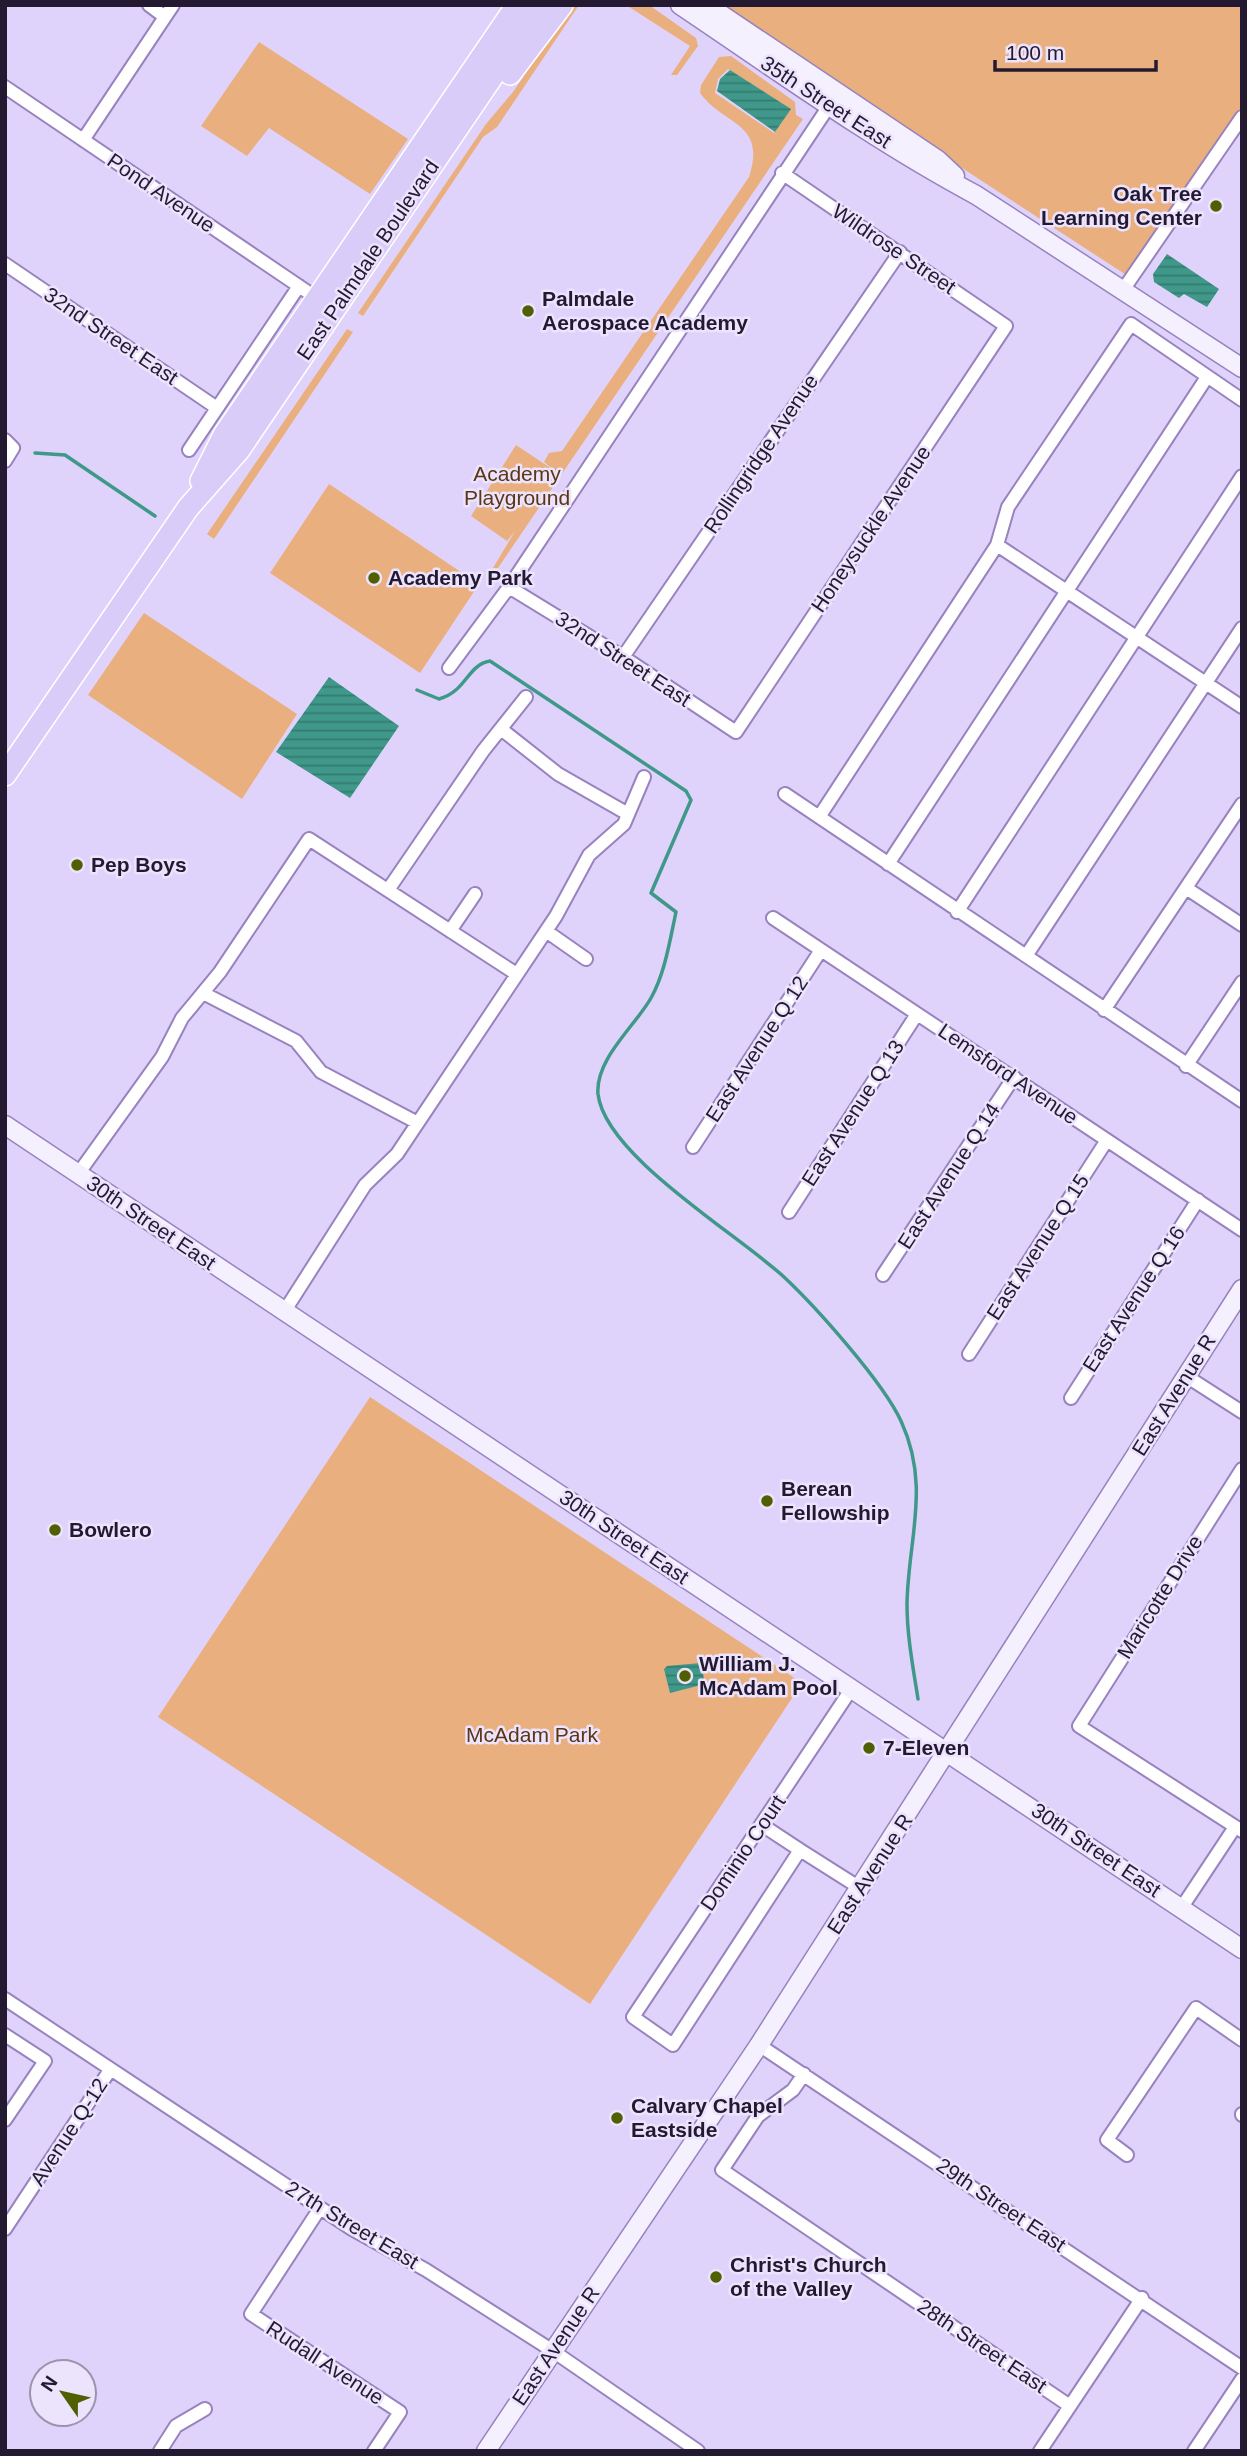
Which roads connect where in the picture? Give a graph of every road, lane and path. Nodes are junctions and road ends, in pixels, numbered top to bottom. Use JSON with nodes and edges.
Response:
{"nodes":[{"id":1,"x":149,"y":5,"type":"edge"},
{"id":2,"x":517,"y":5,"type":"edge"},
{"id":3,"x":541,"y":5,"type":"edge"},
{"id":4,"x":562,"y":5,"type":"edge"},
{"id":5,"x":680,"y":5,"type":"edge"},
{"id":6,"x":707,"y":5,"type":"edge"},
{"id":7,"x":169,"y":11,"type":"edge"},
{"id":8,"x":723,"y":34,"type":"junction"},
{"id":9,"x":803,"y":68,"type":"junction"},
{"id":10,"x":5,"y":87,"type":"edge"},
{"id":11,"x":833,"y":99,"type":"junction"},
{"id":12,"x":1242,"y":117,"type":"edge"},
{"id":13,"x":83,"y":140,"type":"junction"},
{"id":14,"x":436,"y":160,"type":"junction"},
{"id":15,"x":782,"y":173,"type":"junction"},
{"id":16,"x":900,"y":252,"type":"junction"},
{"id":17,"x":5,"y":264,"type":"edge"},
{"id":18,"x":299,"y":286,"type":"junction"},
{"id":19,"x":1123,"y":290,"type":"junction"},
{"id":20,"x":318,"y":299,"type":"junction"},
{"id":21,"x":345,"y":317,"type":"dead end"},
{"id":22,"x":1006,"y":326,"type":"joint"},
{"id":23,"x":1242,"y":368,"type":"edge"},
{"id":24,"x":1207,"y":377,"type":"junction"},
{"id":25,"x":1242,"y":400,"type":"edge"},
{"id":26,"x":217,"y":408,"type":"junction"},
{"id":27,"x":243,"y":443,"type":"junction"},
{"id":28,"x":9,"y":444,"type":"edge"},
{"id":29,"x":189,"y":450,"type":"dead end"},
{"id":30,"x":5,"y":461,"type":"edge"},
{"id":31,"x":1242,"y":476,"type":"edge"},
{"id":32,"x":188,"y":508,"type":"junction"},
{"id":33,"x":997,"y":545,"type":"junction"},
{"id":34,"x":509,"y":587,"type":"junction"},
{"id":35,"x":1067,"y":591,"type":"junction"},
{"id":36,"x":1242,"y":628,"type":"edge"},
{"id":37,"x":1135,"y":636,"type":"junction"},
{"id":38,"x":623,"y":657,"type":"junction"},
{"id":39,"x":449,"y":668,"type":"dead end"},
{"id":40,"x":1205,"y":683,"type":"junction"},
{"id":41,"x":526,"y":697,"type":"dead end"},
{"id":42,"x":1242,"y":708,"type":"edge"},
{"id":43,"x":501,"y":729,"type":"junction"},
{"id":44,"x":736,"y":732,"type":"joint"},
{"id":45,"x":5,"y":775,"type":"edge"},
{"id":46,"x":644,"y":777,"type":"dead end"},
{"id":47,"x":785,"y":794,"type":"dead end"},
{"id":48,"x":1242,"y":804,"type":"edge"},
{"id":49,"x":628,"y":814,"type":"junction"},
{"id":50,"x":819,"y":817,"type":"junction"},
{"id":51,"x":888,"y":864,"type":"junction"},
{"id":52,"x":1186,"y":888,"type":"junction"},
{"id":53,"x":388,"y":890,"type":"junction"},
{"id":54,"x":475,"y":894,"type":"dead end"},
{"id":55,"x":957,"y":912,"type":"junction"},
{"id":56,"x":774,"y":918,"type":"dead end"},
{"id":57,"x":1242,"y":925,"type":"edge"},
{"id":58,"x":450,"y":931,"type":"junction"},
{"id":59,"x":546,"y":931,"type":"junction"},
{"id":60,"x":821,"y":950,"type":"junction"},
{"id":61,"x":1026,"y":956,"type":"junction"},
{"id":62,"x":586,"y":959,"type":"dead end"},
{"id":63,"x":515,"y":973,"type":"junction"},
{"id":64,"x":1242,"y":982,"type":"edge"},
{"id":65,"x":204,"y":993,"type":"junction"},
{"id":66,"x":1104,"y":1010,"type":"junction"},
{"id":67,"x":917,"y":1014,"type":"junction"},
{"id":68,"x":1186,"y":1066,"type":"junction"},
{"id":69,"x":1014,"y":1077,"type":"junction"},
{"id":70,"x":1242,"y":1101,"type":"edge"},
{"id":71,"x":416,"y":1122,"type":"junction"},
{"id":72,"x":5,"y":1125,"type":"edge"},
{"id":73,"x":1107,"y":1140,"type":"junction"},
{"id":74,"x":693,"y":1147,"type":"dead end"},
{"id":75,"x":78,"y":1174,"type":"junction"},
{"id":76,"x":1198,"y":1200,"type":"junction"},
{"id":77,"x":789,"y":1212,"type":"dead end"},
{"id":78,"x":1242,"y":1230,"type":"edge"},
{"id":79,"x":883,"y":1275,"type":"dead end"},
{"id":80,"x":1242,"y":1289,"type":"edge"},
{"id":81,"x":284,"y":1312,"type":"junction"},
{"id":82,"x":969,"y":1354,"type":"dead end"},
{"id":83,"x":1186,"y":1376,"type":"junction"},
{"id":84,"x":1071,"y":1398,"type":"dead end"},
{"id":85,"x":1242,"y":1412,"type":"edge"},
{"id":86,"x":1242,"y":1469,"type":"edge"},
{"id":87,"x":852,"y":1688,"type":"junction"},
{"id":88,"x":949,"y":1751,"type":"junction"},
{"id":89,"x":762,"y":1825,"type":"junction"},
{"id":90,"x":1238,"y":1829,"type":"edge"},
{"id":91,"x":800,"y":1850,"type":"junction"},
{"id":92,"x":860,"y":1888,"type":"junction"},
{"id":93,"x":1182,"y":1907,"type":"junction"},
{"id":94,"x":1242,"y":1949,"type":"edge"},
{"id":95,"x":5,"y":1999,"type":"edge"},
{"id":96,"x":5,"y":2035,"type":"edge"},
{"id":97,"x":1242,"y":2040,"type":"edge"},
{"id":98,"x":759,"y":2045,"type":"junction"},
{"id":99,"x":110,"y":2070,"type":"junction"},
{"id":100,"x":804,"y":2074,"type":"junction"},
{"id":101,"x":5,"y":2120,"type":"edge"},
{"id":102,"x":1127,"y":2155,"type":"dead end"},
{"id":103,"x":320,"y":2208,"type":"junction"},
{"id":104,"x":5,"y":2230,"type":"edge"},
{"id":105,"x":1142,"y":2298,"type":"junction"},
{"id":106,"x":552,"y":2351,"type":"junction"},
{"id":107,"x":1242,"y":2368,"type":"edge"},
{"id":108,"x":1242,"y":2379,"type":"edge"},
{"id":109,"x":1070,"y":2406,"type":"junction"},
{"id":110,"x":205,"y":2409,"type":"dead end"},
{"id":111,"x":689,"y":2448,"type":"edge"},
{"id":112,"x":160,"y":2451,"type":"edge"},
{"id":113,"x":374,"y":2451,"type":"edge"},
{"id":114,"x":486,"y":2451,"type":"edge"},
{"id":115,"x":1040,"y":2451,"type":"edge"},
{"id":116,"x":1194,"y":2451,"type":"edge"}],
"edges":[{"from":1,"to":7,"type":"street"},
{"from":2,"to":20,"type":"highway","name":"East Palmdale Boulevard"},
{"from":3,"to":14,"type":"highway","name":"East Palmdale Boulevard"},
{"from":4,"to":14,"type":"highway"},
{"from":5,"to":8,"type":"street","name":"35th Street East"},
{"from":6,"to":9,"type":"street","name":"35th Street East"},
{"from":7,"to":13,"type":"street"},
{"from":8,"to":9,"type":"street"},
{"from":8,"to":11,"type":"street","name":"35th Street East"},
{"from":9,"to":11,"type":"street","name":"35th Street East"},
{"from":10,"to":13,"type":"street","name":"Pond Avenue"},
{"from":11,"to":15,"type":"street"},
{"from":11,"to":19,"type":"street","name":"35th Street East"},
{"from":12,"to":19,"type":"street"},
{"from":13,"to":18,"type":"street","name":"Pond Avenue"},
{"from":14,"to":27,"type":"highway","name":"East Palmdale Boulevard"},
{"from":15,"to":16,"type":"street","name":"Wildrose Street"},
{"from":15,"to":34,"type":"street"},
{"from":16,"to":22,"type":"street","name":"Wildrose Street"},
{"from":16,"to":38,"type":"street","name":"Rollingridge Avenue"},
{"from":17,"to":26,"type":"street","name":"32nd Street East"},
{"from":18,"to":20,"type":"street","name":"Pond Avenue"},
{"from":18,"to":26,"type":"street"},
{"from":19,"to":23,"type":"street","name":"35th Street East"},
{"from":20,"to":32,"type":"highway","name":"East Palmdale Boulevard"},
{"from":21,"to":27,"type":"highway"},
{"from":22,"to":44,"type":"street","name":"Honeysuckle Avenue"},
{"from":24,"to":25,"type":"street"},
{"from":24,"to":33,"type":"street"},
{"from":24,"to":35,"type":"street"},
{"from":26,"to":29,"type":"street"},
{"from":27,"to":32,"type":"highway","name":"East Palmdale Boulevard"},
{"from":28,"to":30,"type":"street"},
{"from":31,"to":37,"type":"street"},
{"from":32,"to":45,"type":"highway","name":"East Palmdale Boulevard"},
{"from":33,"to":35,"type":"street"},
{"from":33,"to":50,"type":"street"},
{"from":34,"to":38,"type":"street","name":"32nd Street East"},
{"from":34,"to":39,"type":"street"},
{"from":35,"to":37,"type":"street"},
{"from":35,"to":51,"type":"street"},
{"from":36,"to":40,"type":"street"},
{"from":37,"to":40,"type":"street"},
{"from":37,"to":55,"type":"street"},
{"from":38,"to":44,"type":"street","name":"32nd Street East"},
{"from":40,"to":42,"type":"street"},
{"from":40,"to":61,"type":"street"},
{"from":41,"to":43,"type":"street"},
{"from":43,"to":49,"type":"street"},
{"from":43,"to":53,"type":"street"},
{"from":46,"to":49,"type":"street"},
{"from":47,"to":50,"type":"street"},
{"from":48,"to":52,"type":"street"},
{"from":49,"to":59,"type":"street"},
{"from":50,"to":51,"type":"street"},
{"from":51,"to":55,"type":"street"},
{"from":52,"to":57,"type":"street"},
{"from":52,"to":66,"type":"street"},
{"from":53,"to":58,"type":"street"},
{"from":53,"to":65,"type":"street"},
{"from":54,"to":58,"type":"street"},
{"from":55,"to":61,"type":"street"},
{"from":56,"to":60,"type":"street","name":"Lemsford Avenue"},
{"from":58,"to":63,"type":"street"},
{"from":59,"to":62,"type":"street"},
{"from":59,"to":63,"type":"street"},
{"from":60,"to":67,"type":"street","name":"Lemsford Avenue"},
{"from":60,"to":74,"type":"street","name":"East Avenue Q 12"},
{"from":61,"to":66,"type":"street"},
{"from":63,"to":71,"type":"street"},
{"from":64,"to":68,"type":"street"},
{"from":65,"to":71,"type":"street"},
{"from":65,"to":75,"type":"street"},
{"from":66,"to":68,"type":"street"},
{"from":67,"to":69,"type":"street","name":"Lemsford Avenue"},
{"from":67,"to":77,"type":"street","name":"East Avenue Q 13"},
{"from":68,"to":70,"type":"street"},
{"from":69,"to":73,"type":"street","name":"Lemsford Avenue"},
{"from":69,"to":79,"type":"street","name":"East Avenue Q 14"},
{"from":71,"to":81,"type":"street"},
{"from":72,"to":75,"type":"street","name":"30th Street East"},
{"from":73,"to":76,"type":"street","name":"Lemsford Avenue"},
{"from":73,"to":82,"type":"street","name":"East Avenue Q 15"},
{"from":75,"to":81,"type":"street","name":"30th Street East"},
{"from":76,"to":78,"type":"street","name":"Lemsford Avenue"},
{"from":76,"to":84,"type":"street","name":"East Avenue Q 16"},
{"from":80,"to":83,"type":"street","name":"East Avenue R"},
{"from":81,"to":87,"type":"street","name":"30th Street East"},
{"from":83,"to":85,"type":"street"},
{"from":83,"to":88,"type":"street","name":"East Avenue R"},
{"from":86,"to":90,"type":"street","name":"Maricotte Drive"},
{"from":87,"to":88,"type":"street","name":"30th Street East"},
{"from":87,"to":89,"type":"street","name":"Dominio Court"},
{"from":88,"to":92,"type":"street","name":"East Avenue R"},
{"from":88,"to":93,"type":"street","name":"30th Street East"},
{"from":89,"to":91,"type":"street"},
{"from":89,"to":91,"type":"street","name":"Dominio Court"},
{"from":90,"to":93,"type":"street"},
{"from":91,"to":92,"type":"street"},
{"from":92,"to":98,"type":"street","name":"East Avenue R"},
{"from":93,"to":94,"type":"street","name":"30th Street East"},
{"from":95,"to":99,"type":"street","name":"27th Street East"},
{"from":96,"to":101,"type":"street"},
{"from":97,"to":102,"type":"street"},
{"from":98,"to":100,"type":"street","name":"29th Street East"},
{"from":98,"to":106,"type":"street","name":"East Avenue R"},
{"from":99,"to":103,"type":"street","name":"27th Street East"},
{"from":99,"to":104,"type":"street","name":"Avenue Q-12"},
{"from":100,"to":105,"type":"street","name":"29th Street East"},
{"from":100,"to":109,"type":"street","name":"28th Street East"},
{"from":103,"to":106,"type":"street","name":"27th Street East"},
{"from":103,"to":113,"type":"street","name":"Rudall Avenue"},
{"from":105,"to":107,"type":"street","name":"29th Street East"},
{"from":105,"to":109,"type":"street"},
{"from":106,"to":111,"type":"street","name":"27th Street East"},
{"from":106,"to":114,"type":"street","name":"East Avenue R"},
{"from":108,"to":116,"type":"street"},
{"from":109,"to":115,"type":"street"},
{"from":110,"to":112,"type":"street"}]}
